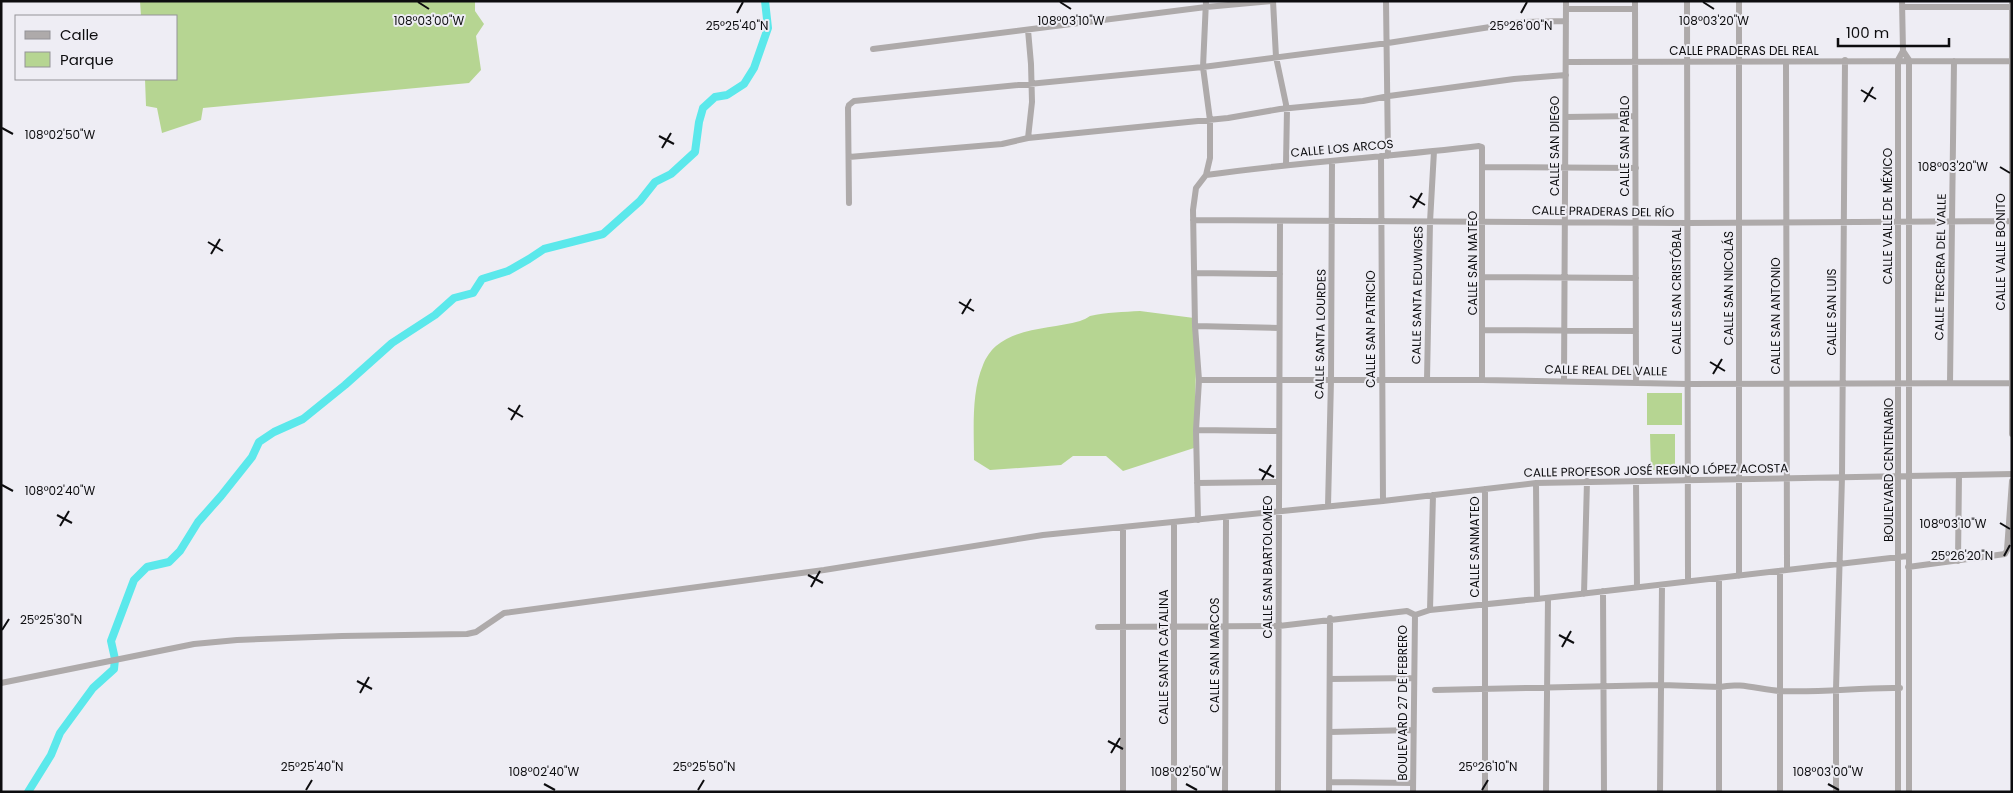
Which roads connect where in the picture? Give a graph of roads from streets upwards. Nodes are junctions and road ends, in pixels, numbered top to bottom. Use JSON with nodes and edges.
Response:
{"nodes":[{"id":1,"x":1273,"y":1,"type":"edge"},
{"id":2,"x":1386,"y":1,"type":"edge"},
{"id":3,"x":1566,"y":1,"type":"edge"},
{"id":4,"x":1635,"y":1,"type":"edge"},
{"id":5,"x":1687,"y":1,"type":"edge"},
{"id":6,"x":1739,"y":1,"type":"edge"},
{"id":7,"x":2012,"y":1,"type":"edge"},
{"id":8,"x":1206,"y":4,"type":"edge"},
{"id":9,"x":1902,"y":4,"type":"edge"},
{"id":10,"x":2012,"y":7,"type":"edge"},
{"id":11,"x":1566,"y":9,"type":"junction"},
{"id":12,"x":1635,"y":9,"type":"junction"},
{"id":13,"x":1566,"y":21,"type":"junction"},
{"id":14,"x":1028,"y":30,"type":"junction"},
{"id":15,"x":1388,"y":43,"type":"junction"},
{"id":16,"x":873,"y":49,"type":"dead end"},
{"id":17,"x":1903,"y":51,"type":"junction"},
{"id":18,"x":1276,"y":57,"type":"junction"},
{"id":19,"x":1845,"y":60,"type":"junction"},
{"id":20,"x":1898,"y":60,"type":"junction"},
{"id":21,"x":1909,"y":60,"type":"junction"},
{"id":22,"x":1954,"y":61,"type":"junction"},
{"id":23,"x":2012,"y":61,"type":"edge"},
{"id":24,"x":1566,"y":62,"type":"junction"},
{"id":25,"x":1635,"y":62,"type":"junction"},
{"id":26,"x":1687,"y":62,"type":"junction"},
{"id":27,"x":1739,"y":62,"type":"junction"},
{"id":28,"x":1786,"y":62,"type":"junction"},
{"id":29,"x":1203,"y":67,"type":"junction"},
{"id":30,"x":1566,"y":75,"type":"junction"},
{"id":31,"x":1030,"y":84,"type":"junction"},
{"id":32,"x":1389,"y":96,"type":"junction"},
{"id":33,"x":1286,"y":109,"type":"junction"},
{"id":34,"x":1636,"y":116,"type":"junction"},
{"id":35,"x":1566,"y":117,"type":"junction"},
{"id":36,"x":1210,"y":120,"type":"junction"},
{"id":37,"x":1028,"y":138,"type":"junction"},
{"id":38,"x":1481,"y":147,"type":"joint"},
{"id":39,"x":1434,"y":151,"type":"junction"},
{"id":40,"x":1385,"y":156,"type":"junction"},
{"id":41,"x":849,"y":157,"type":"junction"},
{"id":42,"x":1332,"y":161,"type":"junction"},
{"id":43,"x":1286,"y":164,"type":"junction"},
{"id":44,"x":1484,"y":167,"type":"junction"},
{"id":45,"x":1566,"y":167,"type":"junction"},
{"id":46,"x":1636,"y":168,"type":"junction"},
{"id":47,"x":1206,"y":175,"type":"junction"},
{"id":48,"x":849,"y":204,"type":"dead end"},
{"id":49,"x":1193,"y":220,"type":"junction"},
{"id":50,"x":1566,"y":221,"type":"junction"},
{"id":51,"x":1280,"y":222,"type":"junction"},
{"id":52,"x":1333,"y":222,"type":"junction"},
{"id":53,"x":1382,"y":222,"type":"junction"},
{"id":54,"x":1430,"y":222,"type":"junction"},
{"id":55,"x":1483,"y":222,"type":"junction"},
{"id":56,"x":1636,"y":222,"type":"junction"},
{"id":57,"x":1842,"y":222,"type":"junction"},
{"id":58,"x":1899,"y":222,"type":"junction"},
{"id":59,"x":1908,"y":222,"type":"junction"},
{"id":60,"x":1953,"y":222,"type":"junction"},
{"id":61,"x":2012,"y":222,"type":"edge"},
{"id":62,"x":1688,"y":223,"type":"junction"},
{"id":63,"x":1739,"y":223,"type":"junction"},
{"id":64,"x":1786,"y":223,"type":"junction"},
{"id":65,"x":1194,"y":273,"type":"junction"},
{"id":66,"x":1280,"y":274,"type":"junction"},
{"id":67,"x":1483,"y":277,"type":"junction"},
{"id":68,"x":1565,"y":278,"type":"junction"},
{"id":69,"x":1636,"y":278,"type":"junction"},
{"id":70,"x":1195,"y":326,"type":"junction"},
{"id":71,"x":1279,"y":328,"type":"junction"},
{"id":72,"x":1482,"y":330,"type":"junction"},
{"id":73,"x":1564,"y":331,"type":"junction"},
{"id":74,"x":1636,"y":331,"type":"junction"},
{"id":75,"x":1199,"y":380,"type":"junction"},
{"id":76,"x":1279,"y":380,"type":"junction"},
{"id":77,"x":1331,"y":380,"type":"junction"},
{"id":78,"x":1382,"y":380,"type":"junction"},
{"id":79,"x":1427,"y":380,"type":"junction"},
{"id":80,"x":1482,"y":380,"type":"junction"},
{"id":81,"x":1564,"y":381,"type":"junction"},
{"id":82,"x":1636,"y":381,"type":"junction"},
{"id":83,"x":1899,"y":382,"type":"junction"},
{"id":84,"x":1842,"y":383,"type":"junction"},
{"id":85,"x":1908,"y":383,"type":"junction"},
{"id":86,"x":1950,"y":383,"type":"junction"},
{"id":87,"x":2011,"y":383,"type":"edge"},
{"id":88,"x":1688,"y":384,"type":"junction"},
{"id":89,"x":1739,"y":384,"type":"junction"},
{"id":90,"x":1787,"y":384,"type":"junction"},
{"id":91,"x":1196,"y":430,"type":"junction"},
{"id":92,"x":1279,"y":431,"type":"junction"},
{"id":93,"x":2012,"y":434,"type":"edge"},
{"id":94,"x":2012,"y":474,"type":"edge"},
{"id":95,"x":1958,"y":475,"type":"junction"},
{"id":96,"x":1899,"y":476,"type":"junction"},
{"id":97,"x":1908,"y":476,"type":"junction"},
{"id":98,"x":1842,"y":477,"type":"junction"},
{"id":99,"x":1787,"y":478,"type":"junction"},
{"id":100,"x":1738,"y":479,"type":"junction"},
{"id":101,"x":1688,"y":480,"type":"junction"},
{"id":102,"x":1586,"y":481,"type":"junction"},
{"id":103,"x":1636,"y":481,"type":"junction"},
{"id":104,"x":1279,"y":482,"type":"junction"},
{"id":105,"x":2012,"y":482,"type":"edge"},
{"id":106,"x":1197,"y":483,"type":"junction"},
{"id":107,"x":1536,"y":483,"type":"junction"},
{"id":108,"x":1485,"y":489,"type":"junction"},
{"id":109,"x":1432,"y":495,"type":"junction"},
{"id":110,"x":1383,"y":501,"type":"junction"},
{"id":111,"x":1328,"y":506,"type":"junction"},
{"id":112,"x":1279,"y":511,"type":"junction"},
{"id":113,"x":1226,"y":517,"type":"junction"},
{"id":114,"x":1198,"y":520,"type":"junction"},
{"id":115,"x":1174,"y":522,"type":"junction"},
{"id":116,"x":1122,"y":527,"type":"junction"},
{"id":117,"x":1908,"y":556,"type":"junction"},
{"id":118,"x":1899,"y":558,"type":"junction"},
{"id":119,"x":1958,"y":561,"type":"junction"},
{"id":120,"x":1840,"y":564,"type":"junction"},
{"id":121,"x":1908,"y":567,"type":"junction"},
{"id":122,"x":1787,"y":570,"type":"junction"},
{"id":123,"x":1780,"y":571,"type":"junction"},
{"id":124,"x":1739,"y":576,"type":"junction"},
{"id":125,"x":1719,"y":578,"type":"junction"},
{"id":126,"x":1688,"y":582,"type":"junction"},
{"id":127,"x":1662,"y":585,"type":"junction"},
{"id":128,"x":1637,"y":587,"type":"junction"},
{"id":129,"x":1604,"y":591,"type":"junction"},
{"id":130,"x":1584,"y":594,"type":"junction"},
{"id":131,"x":1548,"y":598,"type":"junction"},
{"id":132,"x":1537,"y":599,"type":"junction"},
{"id":133,"x":1485,"y":605,"type":"junction"},
{"id":134,"x":1430,"y":610,"type":"junction"},
{"id":135,"x":1415,"y":615,"type":"junction"},
{"id":136,"x":1330,"y":618,"type":"junction"},
{"id":137,"x":1122,"y":626,"type":"junction"},
{"id":138,"x":1226,"y":626,"type":"junction"},
{"id":139,"x":1278,"y":626,"type":"junction"},
{"id":140,"x":1098,"y":627,"type":"dead end"},
{"id":141,"x":1174,"y":627,"type":"junction"},
{"id":142,"x":1414,"y":678,"type":"junction"},
{"id":143,"x":1330,"y":679,"type":"junction"},
{"id":144,"x":1,"y":684,"type":"edge"},
{"id":145,"x":1662,"y":686,"type":"junction"},
{"id":146,"x":1720,"y":686,"type":"junction"},
{"id":147,"x":1604,"y":687,"type":"junction"},
{"id":148,"x":1485,"y":688,"type":"junction"},
{"id":149,"x":1547,"y":688,"type":"junction"},
{"id":150,"x":1898,"y":688,"type":"junction"},
{"id":151,"x":1908,"y":688,"type":"junction"},
{"id":152,"x":1435,"y":690,"type":"dead end"},
{"id":153,"x":1836,"y":690,"type":"junction"},
{"id":154,"x":1780,"y":691,"type":"junction"},
{"id":155,"x":1413,"y":730,"type":"junction"},
{"id":156,"x":1330,"y":732,"type":"junction"},
{"id":157,"x":1330,"y":782,"type":"junction"},
{"id":158,"x":1413,"y":783,"type":"junction"},
{"id":159,"x":1123,"y":792,"type":"edge"},
{"id":160,"x":1174,"y":792,"type":"edge"},
{"id":161,"x":1226,"y":792,"type":"edge"},
{"id":162,"x":1278,"y":792,"type":"edge"},
{"id":163,"x":1330,"y":792,"type":"edge"},
{"id":164,"x":1413,"y":792,"type":"edge"},
{"id":165,"x":1485,"y":792,"type":"edge"},
{"id":166,"x":1546,"y":792,"type":"edge"},
{"id":167,"x":1604,"y":792,"type":"edge"},
{"id":168,"x":1660,"y":792,"type":"edge"},
{"id":169,"x":1720,"y":792,"type":"edge"},
{"id":170,"x":1780,"y":792,"type":"edge"},
{"id":171,"x":1836,"y":792,"type":"edge"},
{"id":172,"x":1898,"y":792,"type":"edge"},
{"id":173,"x":1909,"y":792,"type":"edge"}],
"edges":[{"from":1,"to":8,"type":"street"},
{"from":1,"to":18,"type":"street"},
{"from":2,"to":15,"type":"street","name":"CALLE SAN PATRICIO"},
{"from":3,"to":11,"type":"street","name":"CALLE SAN DIEGO"},
{"from":4,"to":12,"type":"street","name":"CALLE SAN PABLO"},
{"from":5,"to":26,"type":"street","name":"CALLE SAN CRISTÓBAL"},
{"from":6,"to":27,"type":"street","name":"CALLE SAN NICOLÁS"},
{"from":7,"to":10,"type":"street","name":"CALLE VALLE BONITO"},
{"from":8,"to":14,"type":"street"},
{"from":8,"to":29,"type":"street"},
{"from":9,"to":10,"type":"street"},
{"from":9,"to":17,"type":"street"},
{"from":10,"to":23,"type":"street","name":"CALLE VALLE BONITO"},
{"from":11,"to":12,"type":"street"},
{"from":11,"to":13,"type":"street","name":"CALLE SAN DIEGO"},
{"from":12,"to":25,"type":"street","name":"CALLE SAN PABLO"},
{"from":13,"to":15,"type":"street"},
{"from":13,"to":24,"type":"street","name":"CALLE SAN DIEGO"},
{"from":14,"to":16,"type":"street"},
{"from":14,"to":31,"type":"street"},
{"from":15,"to":18,"type":"street"},
{"from":15,"to":32,"type":"street","name":"CALLE SAN PATRICIO"},
{"from":17,"to":20,"type":"street","name":"CALLE VALLE DE MÉXICO"},
{"from":17,"to":21,"type":"street"},
{"from":18,"to":29,"type":"street"},
{"from":18,"to":33,"type":"street"},
{"from":19,"to":20,"type":"street","name":"CALLE PRADERAS DEL REAL"},
{"from":19,"to":28,"type":"street","name":"CALLE PRADERAS DEL REAL"},
{"from":19,"to":57,"type":"street","name":"CALLE SAN LUIS"},
{"from":20,"to":21,"type":"street","name":"CALLE PRADERAS DEL REAL"},
{"from":20,"to":58,"type":"street","name":"CALLE VALLE DE MÉXICO"},
{"from":21,"to":22,"type":"street","name":"CALLE PRADERAS DEL REAL"},
{"from":21,"to":59,"type":"street","name":"CALLE VALLE DE MÉXICO"},
{"from":22,"to":23,"type":"street","name":"CALLE PRADERAS DEL REAL"},
{"from":22,"to":60,"type":"street","name":"CALLE TERCERA DEL VALLE"},
{"from":23,"to":61,"type":"street","name":"CALLE VALLE BONITO"},
{"from":24,"to":25,"type":"street","name":"CALLE PRADERAS DEL REAL"},
{"from":24,"to":30,"type":"street","name":"CALLE SAN DIEGO"},
{"from":25,"to":26,"type":"street","name":"CALLE PRADERAS DEL REAL"},
{"from":25,"to":34,"type":"street","name":"CALLE SAN PABLO"},
{"from":26,"to":27,"type":"street","name":"CALLE PRADERAS DEL REAL"},
{"from":26,"to":62,"type":"street","name":"CALLE SAN CRISTÓBAL"},
{"from":27,"to":28,"type":"street","name":"CALLE PRADERAS DEL REAL"},
{"from":27,"to":63,"type":"street","name":"CALLE SAN NICOLÁS"},
{"from":28,"to":64,"type":"street","name":"CALLE SAN ANTONIO"},
{"from":29,"to":31,"type":"street"},
{"from":29,"to":36,"type":"street"},
{"from":30,"to":32,"type":"street"},
{"from":30,"to":35,"type":"street","name":"CALLE SAN DIEGO"},
{"from":31,"to":37,"type":"street"},
{"from":31,"to":41,"type":"street"},
{"from":32,"to":33,"type":"street"},
{"from":32,"to":40,"type":"street","name":"CALLE SAN PATRICIO"},
{"from":33,"to":36,"type":"street"},
{"from":33,"to":43,"type":"street"},
{"from":34,"to":35,"type":"street"},
{"from":34,"to":46,"type":"street","name":"CALLE SAN PABLO"},
{"from":35,"to":45,"type":"street","name":"CALLE SAN DIEGO"},
{"from":36,"to":37,"type":"street"},
{"from":36,"to":47,"type":"street"},
{"from":37,"to":41,"type":"street"},
{"from":38,"to":39,"type":"street","name":"CALLE LOS ARCOS"},
{"from":38,"to":44,"type":"street","name":"CALLE SAN MATEO"},
{"from":39,"to":40,"type":"street","name":"CALLE LOS ARCOS"},
{"from":39,"to":54,"type":"street","name":"CALLE SANTA EDUWIGES"},
{"from":40,"to":42,"type":"street","name":"CALLE LOS ARCOS"},
{"from":40,"to":53,"type":"street","name":"CALLE SAN PATRICIO"},
{"from":41,"to":48,"type":"street"},
{"from":42,"to":43,"type":"street","name":"CALLE LOS ARCOS"},
{"from":42,"to":52,"type":"street","name":"CALLE SANTA LOURDES"},
{"from":43,"to":47,"type":"street","name":"CALLE LOS ARCOS"},
{"from":44,"to":45,"type":"street"},
{"from":44,"to":55,"type":"street","name":"CALLE SAN MATEO"},
{"from":45,"to":46,"type":"street"},
{"from":45,"to":50,"type":"street","name":"CALLE SAN DIEGO"},
{"from":46,"to":56,"type":"street","name":"CALLE SAN PABLO"},
{"from":47,"to":49,"type":"street"},
{"from":49,"to":51,"type":"street","name":"CALLE PRADERAS DEL RÍO"},
{"from":49,"to":65,"type":"street"},
{"from":50,"to":55,"type":"street","name":"CALLE PRADERAS DEL RÍO"},
{"from":50,"to":56,"type":"street","name":"CALLE PRADERAS DEL RÍO"},
{"from":50,"to":68,"type":"street","name":"CALLE SAN DIEGO"},
{"from":51,"to":52,"type":"street","name":"CALLE PRADERAS DEL RÍO"},
{"from":51,"to":66,"type":"street","name":"CALLE SAN BARTOLOMEO"},
{"from":52,"to":53,"type":"street","name":"CALLE PRADERAS DEL RÍO"},
{"from":52,"to":77,"type":"street","name":"CALLE SANTA LOURDES"},
{"from":53,"to":54,"type":"street","name":"CALLE PRADERAS DEL RÍO"},
{"from":53,"to":78,"type":"street","name":"CALLE SAN PATRICIO"},
{"from":54,"to":55,"type":"street","name":"CALLE PRADERAS DEL RÍO"},
{"from":54,"to":79,"type":"street","name":"CALLE SANTA EDUWIGES"},
{"from":55,"to":67,"type":"street","name":"CALLE SAN MATEO"},
{"from":56,"to":62,"type":"street","name":"CALLE PRADERAS DEL RÍO"},
{"from":56,"to":69,"type":"street","name":"CALLE SAN PABLO"},
{"from":57,"to":58,"type":"street","name":"CALLE PRADERAS DEL RÍO"},
{"from":57,"to":64,"type":"street","name":"CALLE PRADERAS DEL RÍO"},
{"from":57,"to":84,"type":"street","name":"CALLE SAN LUIS"},
{"from":58,"to":59,"type":"street","name":"CALLE PRADERAS DEL RÍO"},
{"from":58,"to":83,"type":"street","name":"CALLE VALLE DE MÉXICO"},
{"from":59,"to":60,"type":"street","name":"CALLE PRADERAS DEL RÍO"},
{"from":59,"to":85,"type":"street","name":"CALLE VALLE DE MÉXICO"},
{"from":60,"to":61,"type":"street","name":"CALLE PRADERAS DEL RÍO"},
{"from":60,"to":86,"type":"street","name":"CALLE TERCERA DEL VALLE"},
{"from":61,"to":87,"type":"street","name":"CALLE VALLE BONITO"},
{"from":62,"to":63,"type":"street","name":"CALLE PRADERAS DEL RÍO"},
{"from":62,"to":88,"type":"street","name":"CALLE SAN CRISTÓBAL"},
{"from":63,"to":64,"type":"street","name":"CALLE PRADERAS DEL RÍO"},
{"from":63,"to":89,"type":"street","name":"CALLE SAN NICOLÁS"},
{"from":64,"to":90,"type":"street","name":"CALLE SAN ANTONIO"},
{"from":65,"to":66,"type":"street"},
{"from":65,"to":70,"type":"street"},
{"from":66,"to":71,"type":"street","name":"CALLE SAN BARTOLOMEO"},
{"from":67,"to":68,"type":"street"},
{"from":67,"to":72,"type":"street","name":"CALLE SAN MATEO"},
{"from":68,"to":69,"type":"street"},
{"from":68,"to":73,"type":"street","name":"CALLE SAN DIEGO"},
{"from":69,"to":74,"type":"street","name":"CALLE SAN PABLO"},
{"from":70,"to":71,"type":"street"},
{"from":70,"to":75,"type":"street"},
{"from":71,"to":76,"type":"street","name":"CALLE SAN BARTOLOMEO"},
{"from":72,"to":73,"type":"street"},
{"from":72,"to":80,"type":"street","name":"CALLE SAN MATEO"},
{"from":73,"to":74,"type":"street"},
{"from":73,"to":81,"type":"street","name":"CALLE SAN DIEGO"},
{"from":74,"to":82,"type":"street","name":"CALLE SAN PABLO"},
{"from":75,"to":76,"type":"street","name":"CALLE REAL DEL VALLE"},
{"from":75,"to":91,"type":"street"},
{"from":76,"to":77,"type":"street","name":"CALLE REAL DEL VALLE"},
{"from":76,"to":92,"type":"street","name":"CALLE SAN BARTOLOMEO"},
{"from":77,"to":78,"type":"street","name":"CALLE REAL DEL VALLE"},
{"from":77,"to":111,"type":"street","name":"CALLE SANTA LOURDES"},
{"from":78,"to":79,"type":"street","name":"CALLE REAL DEL VALLE"},
{"from":78,"to":110,"type":"street","name":"CALLE SAN PATRICIO"},
{"from":79,"to":80,"type":"street","name":"CALLE REAL DEL VALLE"},
{"from":80,"to":81,"type":"street","name":"CALLE REAL DEL VALLE"},
{"from":81,"to":82,"type":"street","name":"CALLE REAL DEL VALLE"},
{"from":82,"to":88,"type":"street","name":"CALLE REAL DEL VALLE"},
{"from":83,"to":84,"type":"street","name":"CALLE REAL DEL VALLE"},
{"from":83,"to":85,"type":"street","name":"CALLE REAL DEL VALLE"},
{"from":83,"to":96,"type":"street","name":"BOULEVARD CENTENARIO"},
{"from":84,"to":90,"type":"street","name":"CALLE REAL DEL VALLE"},
{"from":84,"to":98,"type":"street","name":"CALLE SAN LUIS"},
{"from":85,"to":86,"type":"street","name":"CALLE REAL DEL VALLE"},
{"from":85,"to":97,"type":"street","name":"BOULEVARD CENTENARIO"},
{"from":86,"to":87,"type":"street","name":"CALLE REAL DEL VALLE"},
{"from":87,"to":93,"type":"street","name":"CALLE VALLE BONITO"},
{"from":88,"to":89,"type":"street","name":"CALLE REAL DEL VALLE"},
{"from":88,"to":101,"type":"street","name":"CALLE SAN CRISTÓBAL"},
{"from":89,"to":90,"type":"street","name":"CALLE REAL DEL VALLE"},
{"from":89,"to":100,"type":"street","name":"CALLE SAN NICOLÁS"},
{"from":90,"to":99,"type":"street","name":"CALLE SAN ANTONIO"},
{"from":91,"to":92,"type":"street"},
{"from":91,"to":106,"type":"street"},
{"from":92,"to":104,"type":"street","name":"CALLE SAN BARTOLOMEO"},
{"from":94,"to":95,"type":"street","name":"CALLE PROFESOR JOSÉ REGINO LÓPEZ ACOSTA"},
{"from":95,"to":97,"type":"street","name":"CALLE PROFESOR JOSÉ REGINO LÓPEZ ACOSTA"},
{"from":95,"to":119,"type":"street"},
{"from":96,"to":97,"type":"street","name":"CALLE PROFESOR JOSÉ REGINO LÓPEZ ACOSTA"},
{"from":96,"to":98,"type":"street","name":"CALLE PROFESOR JOSÉ REGINO LÓPEZ ACOSTA"},
{"from":96,"to":118,"type":"street","name":"BOULEVARD CENTENARIO"},
{"from":97,"to":117,"type":"street","name":"BOULEVARD CENTENARIO"},
{"from":98,"to":99,"type":"street","name":"CALLE PROFESOR JOSÉ REGINO LÓPEZ ACOSTA"},
{"from":98,"to":120,"type":"street","name":"CALLE SAN LUIS"},
{"from":99,"to":100,"type":"street","name":"CALLE PROFESOR JOSÉ REGINO LÓPEZ ACOSTA"},
{"from":99,"to":122,"type":"street","name":"CALLE SAN ANTONIO"},
{"from":100,"to":101,"type":"street","name":"CALLE PROFESOR JOSÉ REGINO LÓPEZ ACOSTA"},
{"from":100,"to":124,"type":"street","name":"CALLE SAN NICOLÁS"},
{"from":101,"to":103,"type":"street","name":"CALLE PROFESOR JOSÉ REGINO LÓPEZ ACOSTA"},
{"from":101,"to":126,"type":"street","name":"CALLE SAN CRISTÓBAL"},
{"from":102,"to":103,"type":"street","name":"CALLE PROFESOR JOSÉ REGINO LÓPEZ ACOSTA"},
{"from":102,"to":107,"type":"street","name":"CALLE PROFESOR JOSÉ REGINO LÓPEZ ACOSTA"},
{"from":102,"to":130,"type":"street"},
{"from":103,"to":128,"type":"street"},
{"from":104,"to":106,"type":"street"},
{"from":104,"to":112,"type":"street","name":"CALLE SAN BARTOLOMEO"},
{"from":105,"to":119,"type":"street"},
{"from":106,"to":114,"type":"street"},
{"from":107,"to":108,"type":"street","name":"CALLE PROFESOR JOSÉ REGINO LÓPEZ ACOSTA"},
{"from":107,"to":132,"type":"street"},
{"from":108,"to":109,"type":"street","name":"CALLE PROFESOR JOSÉ REGINO LÓPEZ ACOSTA"},
{"from":108,"to":133,"type":"street","name":"CALLE SANMATEO"},
{"from":109,"to":110,"type":"street","name":"CALLE PROFESOR JOSÉ REGINO LÓPEZ ACOSTA"},
{"from":109,"to":134,"type":"street"},
{"from":110,"to":111,"type":"street","name":"CALLE PROFESOR JOSÉ REGINO LÓPEZ ACOSTA"},
{"from":111,"to":112,"type":"street","name":"CALLE PROFESOR JOSÉ REGINO LÓPEZ ACOSTA"},
{"from":112,"to":113,"type":"street","name":"CALLE PROFESOR JOSÉ REGINO LÓPEZ ACOSTA"},
{"from":112,"to":139,"type":"street","name":"CALLE SAN BARTOLOMEO"},
{"from":113,"to":114,"type":"street","name":"CALLE PROFESOR JOSÉ REGINO LÓPEZ ACOSTA"},
{"from":113,"to":138,"type":"street","name":"CALLE SAN MARCOS"},
{"from":114,"to":115,"type":"street","name":"CALLE PROFESOR JOSÉ REGINO LÓPEZ ACOSTA"},
{"from":115,"to":116,"type":"street","name":"CALLE PROFESOR JOSÉ REGINO LÓPEZ ACOSTA"},
{"from":115,"to":141,"type":"street","name":"CALLE SANTA CATALINA"},
{"from":116,"to":137,"type":"street"},
{"from":116,"to":144,"type":"street","name":"CALLE PROFESOR JOSÉ REGINO LÓPEZ ACOSTA"},
{"from":117,"to":118,"type":"street"},
{"from":117,"to":121,"type":"street","name":"BOULEVARD CENTENARIO"},
{"from":118,"to":120,"type":"street"},
{"from":118,"to":150,"type":"street","name":"BOULEVARD CENTENARIO"},
{"from":119,"to":121,"type":"street"},
{"from":120,"to":122,"type":"street"},
{"from":120,"to":153,"type":"street","name":"CALLE SAN LUIS"},
{"from":121,"to":151,"type":"street","name":"BOULEVARD CENTENARIO"},
{"from":122,"to":123,"type":"street"},
{"from":123,"to":124,"type":"street"},
{"from":123,"to":154,"type":"street"},
{"from":124,"to":125,"type":"street"},
{"from":125,"to":126,"type":"street"},
{"from":125,"to":146,"type":"street"},
{"from":126,"to":127,"type":"street"},
{"from":127,"to":128,"type":"street"},
{"from":127,"to":145,"type":"street"},
{"from":128,"to":129,"type":"street"},
{"from":129,"to":130,"type":"street"},
{"from":129,"to":147,"type":"street"},
{"from":130,"to":131,"type":"street"},
{"from":131,"to":132,"type":"street"},
{"from":131,"to":149,"type":"street"},
{"from":132,"to":133,"type":"street"},
{"from":133,"to":134,"type":"street"},
{"from":133,"to":148,"type":"street","name":"CALLE SANMATEO"},
{"from":134,"to":135,"type":"street"},
{"from":135,"to":136,"type":"street"},
{"from":135,"to":142,"type":"street","name":"BOULEVARD 27 DE FEBRERO"},
{"from":136,"to":139,"type":"street"},
{"from":136,"to":143,"type":"street"},
{"from":137,"to":140,"type":"street"},
{"from":137,"to":141,"type":"street"},
{"from":137,"to":159,"type":"street"},
{"from":138,"to":139,"type":"street"},
{"from":138,"to":141,"type":"street"},
{"from":138,"to":161,"type":"street","name":"CALLE SAN MARCOS"},
{"from":139,"to":162,"type":"street","name":"CALLE SAN BARTOLOMEO"},
{"from":141,"to":160,"type":"street","name":"CALLE SANTA CATALINA"},
{"from":142,"to":143,"type":"street"},
{"from":142,"to":155,"type":"street","name":"BOULEVARD 27 DE FEBRERO"},
{"from":143,"to":156,"type":"street"},
{"from":145,"to":146,"type":"street"},
{"from":145,"to":147,"type":"street"},
{"from":145,"to":168,"type":"street"},
{"from":146,"to":154,"type":"street"},
{"from":146,"to":169,"type":"street"},
{"from":147,"to":149,"type":"street"},
{"from":147,"to":167,"type":"street"},
{"from":148,"to":149,"type":"street"},
{"from":148,"to":152,"type":"street"},
{"from":148,"to":165,"type":"street","name":"CALLE SANMATEO"},
{"from":149,"to":166,"type":"street"},
{"from":150,"to":151,"type":"street"},
{"from":150,"to":153,"type":"street"},
{"from":150,"to":172,"type":"street","name":"BOULEVARD CENTENARIO"},
{"from":151,"to":173,"type":"street","name":"BOULEVARD CENTENARIO"},
{"from":153,"to":154,"type":"street"},
{"from":153,"to":171,"type":"street","name":"CALLE SAN LUIS"},
{"from":154,"to":170,"type":"street"},
{"from":155,"to":156,"type":"street"},
{"from":155,"to":158,"type":"street","name":"BOULEVARD 27 DE FEBRERO"},
{"from":156,"to":157,"type":"street"},
{"from":157,"to":158,"type":"street"},
{"from":157,"to":163,"type":"street"},
{"from":158,"to":164,"type":"street","name":"BOULEVARD 27 DE FEBRERO"}]}
